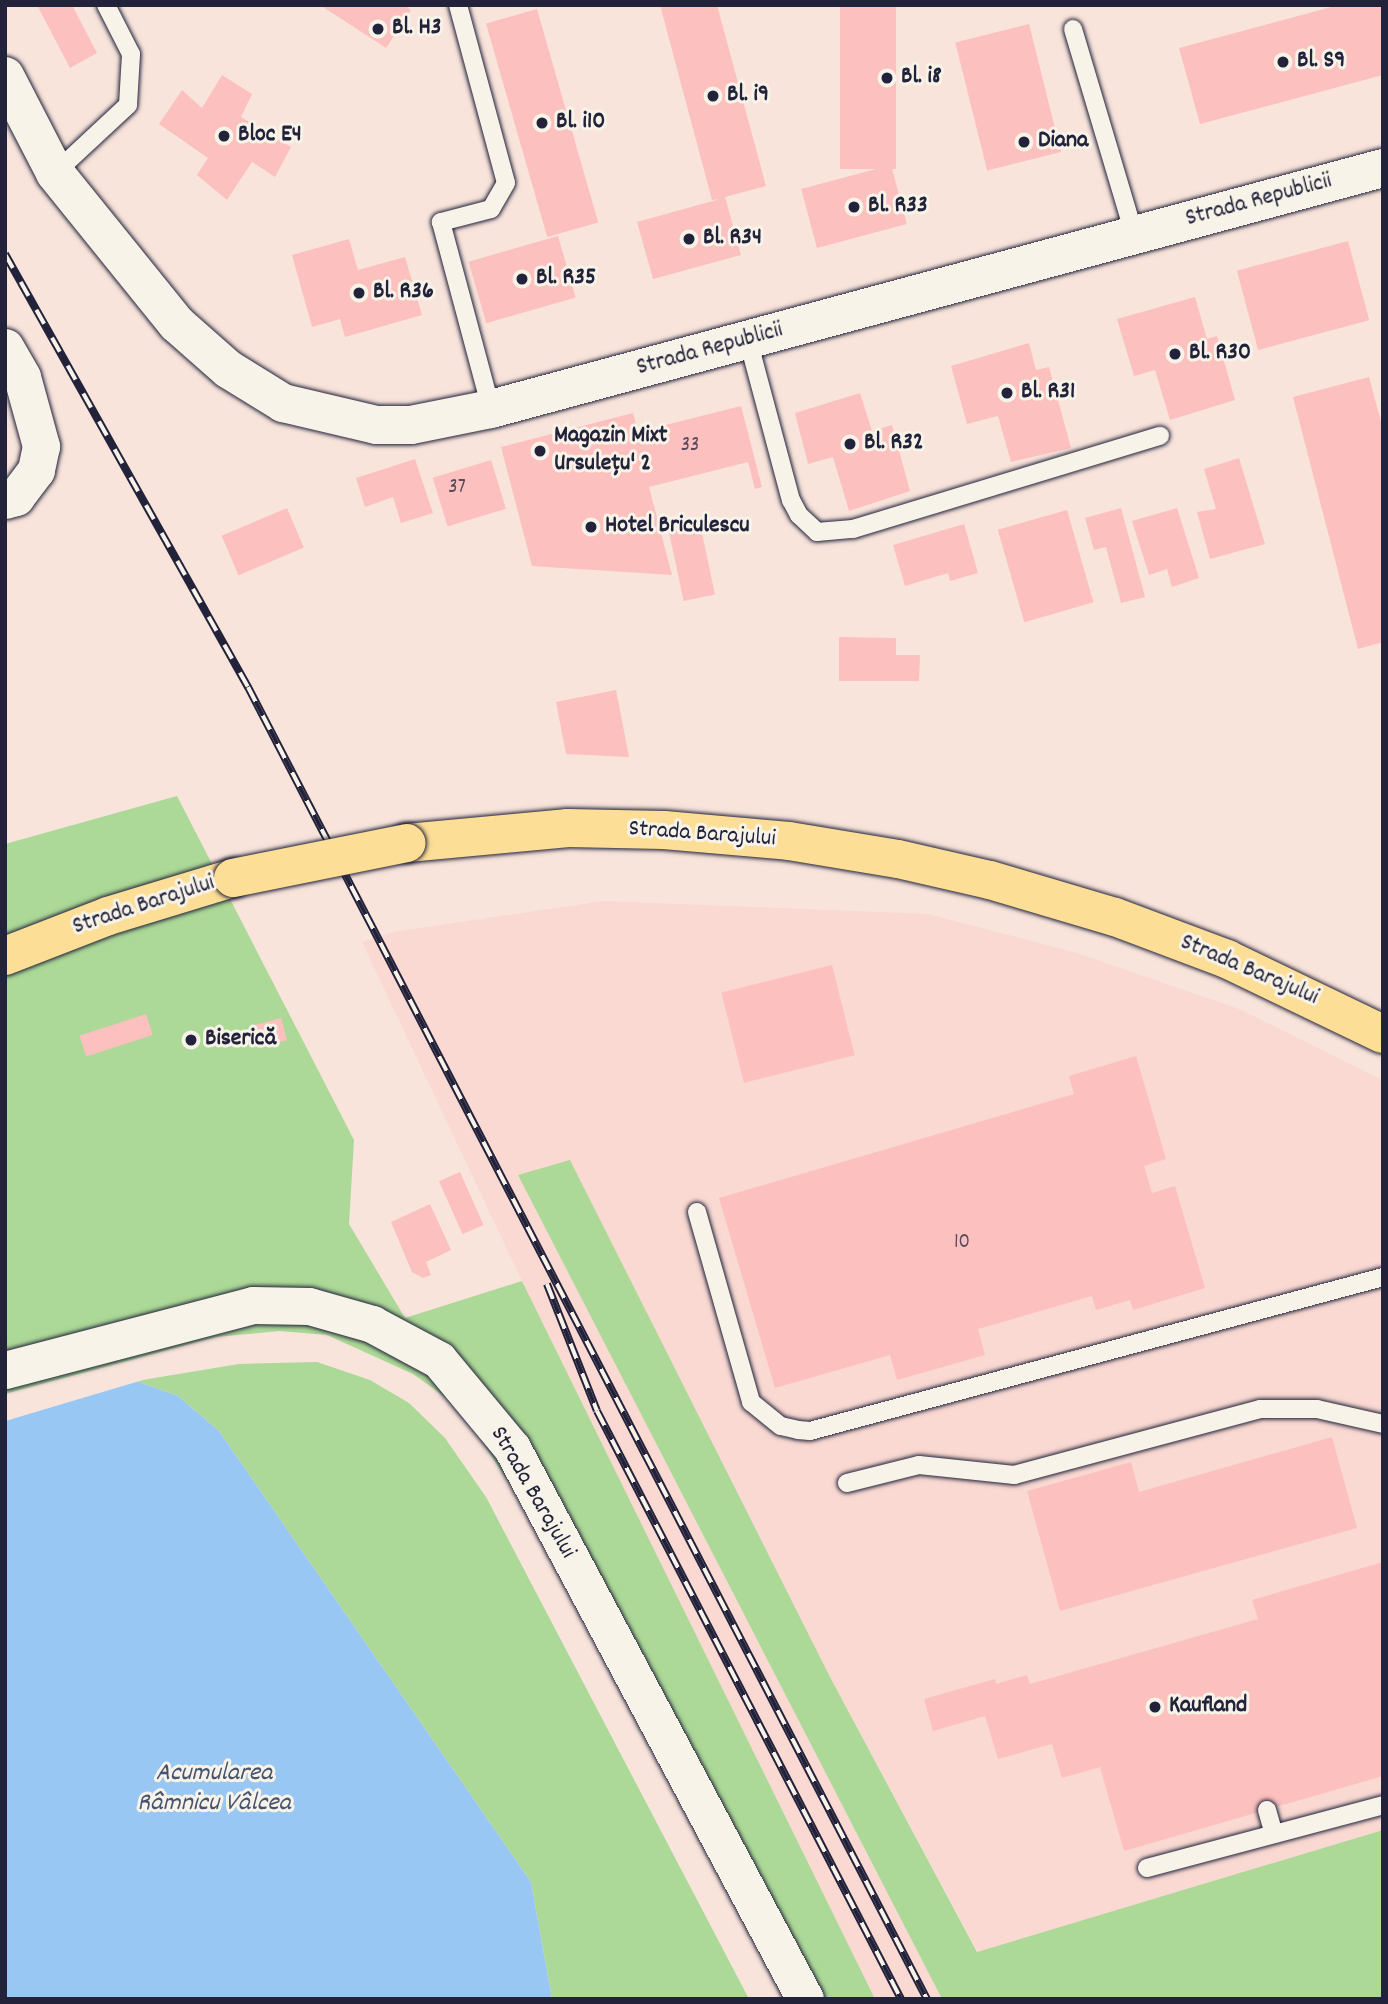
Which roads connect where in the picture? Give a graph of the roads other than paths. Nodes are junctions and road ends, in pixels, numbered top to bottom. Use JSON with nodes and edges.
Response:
{"nodes":[{"id":1,"x":106,"y":5,"type":"edge"},
{"id":2,"x":458,"y":5,"type":"edge"},
{"id":3,"x":1073,"y":29,"type":"dead end"},
{"id":4,"x":5,"y":76,"type":"edge"},
{"id":5,"x":1383,"y":169,"type":"edge"},
{"id":6,"x":55,"y":173,"type":"junction"},
{"id":7,"x":1134,"y":234,"type":"junction"},
{"id":8,"x":748,"y":340,"type":"junction"},
{"id":9,"x":5,"y":347,"type":"edge"},
{"id":10,"x":491,"y":409,"type":"junction"},
{"id":11,"x":1160,"y":436,"type":"dead end"},
{"id":12,"x":5,"y":500,"type":"edge"},
{"id":13,"x":5,"y":956,"type":"edge"},
{"id":14,"x":1383,"y":1034,"type":"edge"},
{"id":15,"x":696,"y":1212,"type":"dead end"},
{"id":16,"x":1383,"y":1277,"type":"edge"},
{"id":17,"x":5,"y":1370,"type":"edge"},
{"id":18,"x":1383,"y":1424,"type":"edge"},
{"id":19,"x":847,"y":1483,"type":"dead end"},
{"id":20,"x":1383,"y":1805,"type":"edge"},
{"id":21,"x":1267,"y":1810,"type":"dead end"},
{"id":22,"x":1274,"y":1834,"type":"junction"},
{"id":23,"x":1147,"y":1868,"type":"dead end"},
{"id":24,"x":805,"y":1999,"type":"edge"}],
"edges":[{"from":1,"to":6,"type":"lane"},
{"from":2,"to":10,"type":"lane"},
{"from":3,"to":7,"type":"lane"},
{"from":4,"to":6,"type":"main road","name":"Strada Republicii"},
{"from":5,"to":7,"type":"main road","name":"Strada Republicii"},
{"from":6,"to":10,"type":"main road","name":"Strada Republicii"},
{"from":7,"to":8,"type":"main road","name":"Strada Republicii"},
{"from":8,"to":10,"type":"main road","name":"Strada Republicii"},
{"from":8,"to":11,"type":"lane"},
{"from":9,"to":12,"type":"street"},
{"from":13,"to":14,"type":"highway","name":"Strada Barajului","bridge":true},
{"from":15,"to":16,"type":"lane"},
{"from":17,"to":24,"type":"street","name":"Strada Barajului"},
{"from":18,"to":19,"type":"lane"},
{"from":20,"to":22,"type":"lane"},
{"from":21,"to":22,"type":"lane"},
{"from":22,"to":23,"type":"lane"}]}
